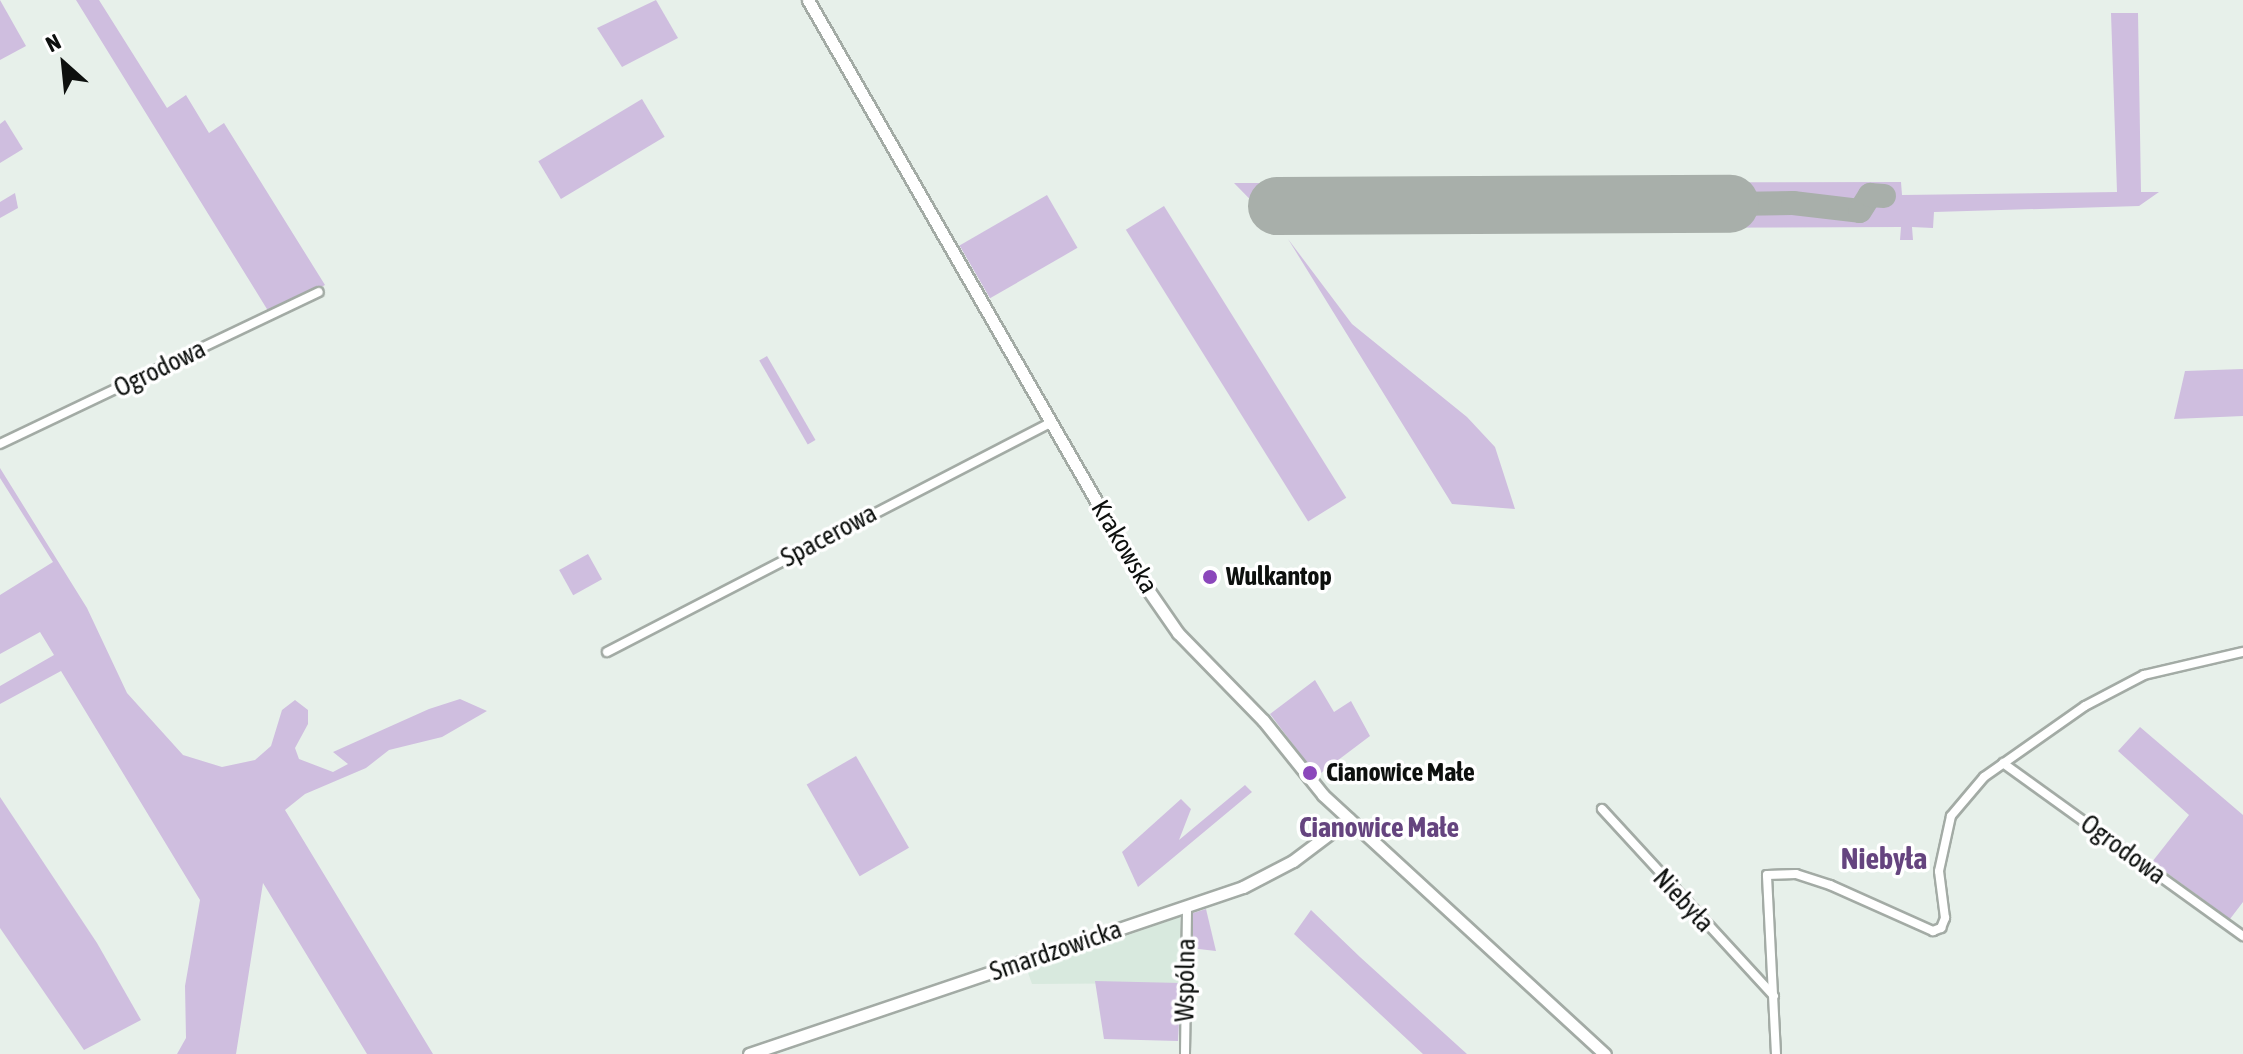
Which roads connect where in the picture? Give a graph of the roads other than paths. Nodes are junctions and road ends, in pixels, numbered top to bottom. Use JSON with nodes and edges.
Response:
{"nodes":[{"id":1,"x":808,"y":0,"type":"edge"},
{"id":2,"x":319,"y":292,"type":"dead end"},
{"id":3,"x":1052,"y":422,"type":"junction"},
{"id":4,"x":0,"y":444,"type":"edge"},
{"id":5,"x":607,"y":652,"type":"dead end"},
{"id":6,"x":2243,"y":652,"type":"edge"},
{"id":7,"x":2003,"y":763,"type":"junction"},
{"id":8,"x":1602,"y":809,"type":"dead end"},
{"id":9,"x":1349,"y":819,"type":"junction"},
{"id":10,"x":1187,"y":906,"type":"junction"},
{"id":11,"x":2243,"y":936,"type":"edge"},
{"id":12,"x":1770,"y":994,"type":"junction"},
{"id":13,"x":749,"y":1054,"type":"edge"},
{"id":14,"x":1185,"y":1054,"type":"edge"},
{"id":15,"x":1605,"y":1054,"type":"edge"},
{"id":16,"x":1776,"y":1054,"type":"edge"}],
"edges":[{"from":1,"to":3,"type":"main road","name":"Krakowska"},
{"from":2,"to":4,"type":"street","name":"Ogrodowa"},
{"from":3,"to":5,"type":"street","name":"Spacerowa"},
{"from":3,"to":9,"type":"main road","name":"Krakowska"},
{"from":6,"to":7,"type":"street"},
{"from":7,"to":11,"type":"street","name":"Ogrodowa"},
{"from":7,"to":12,"type":"street"},
{"from":8,"to":12,"type":"street","name":"Niebyła"},
{"from":9,"to":10,"type":"main road","name":"Smardzowicka"},
{"from":9,"to":15,"type":"main road","name":"Krakowska"},
{"from":10,"to":13,"type":"main road","name":"Smardzowicka"},
{"from":10,"to":14,"type":"street","name":"Wspólna"},
{"from":12,"to":16,"type":"street"}]}
